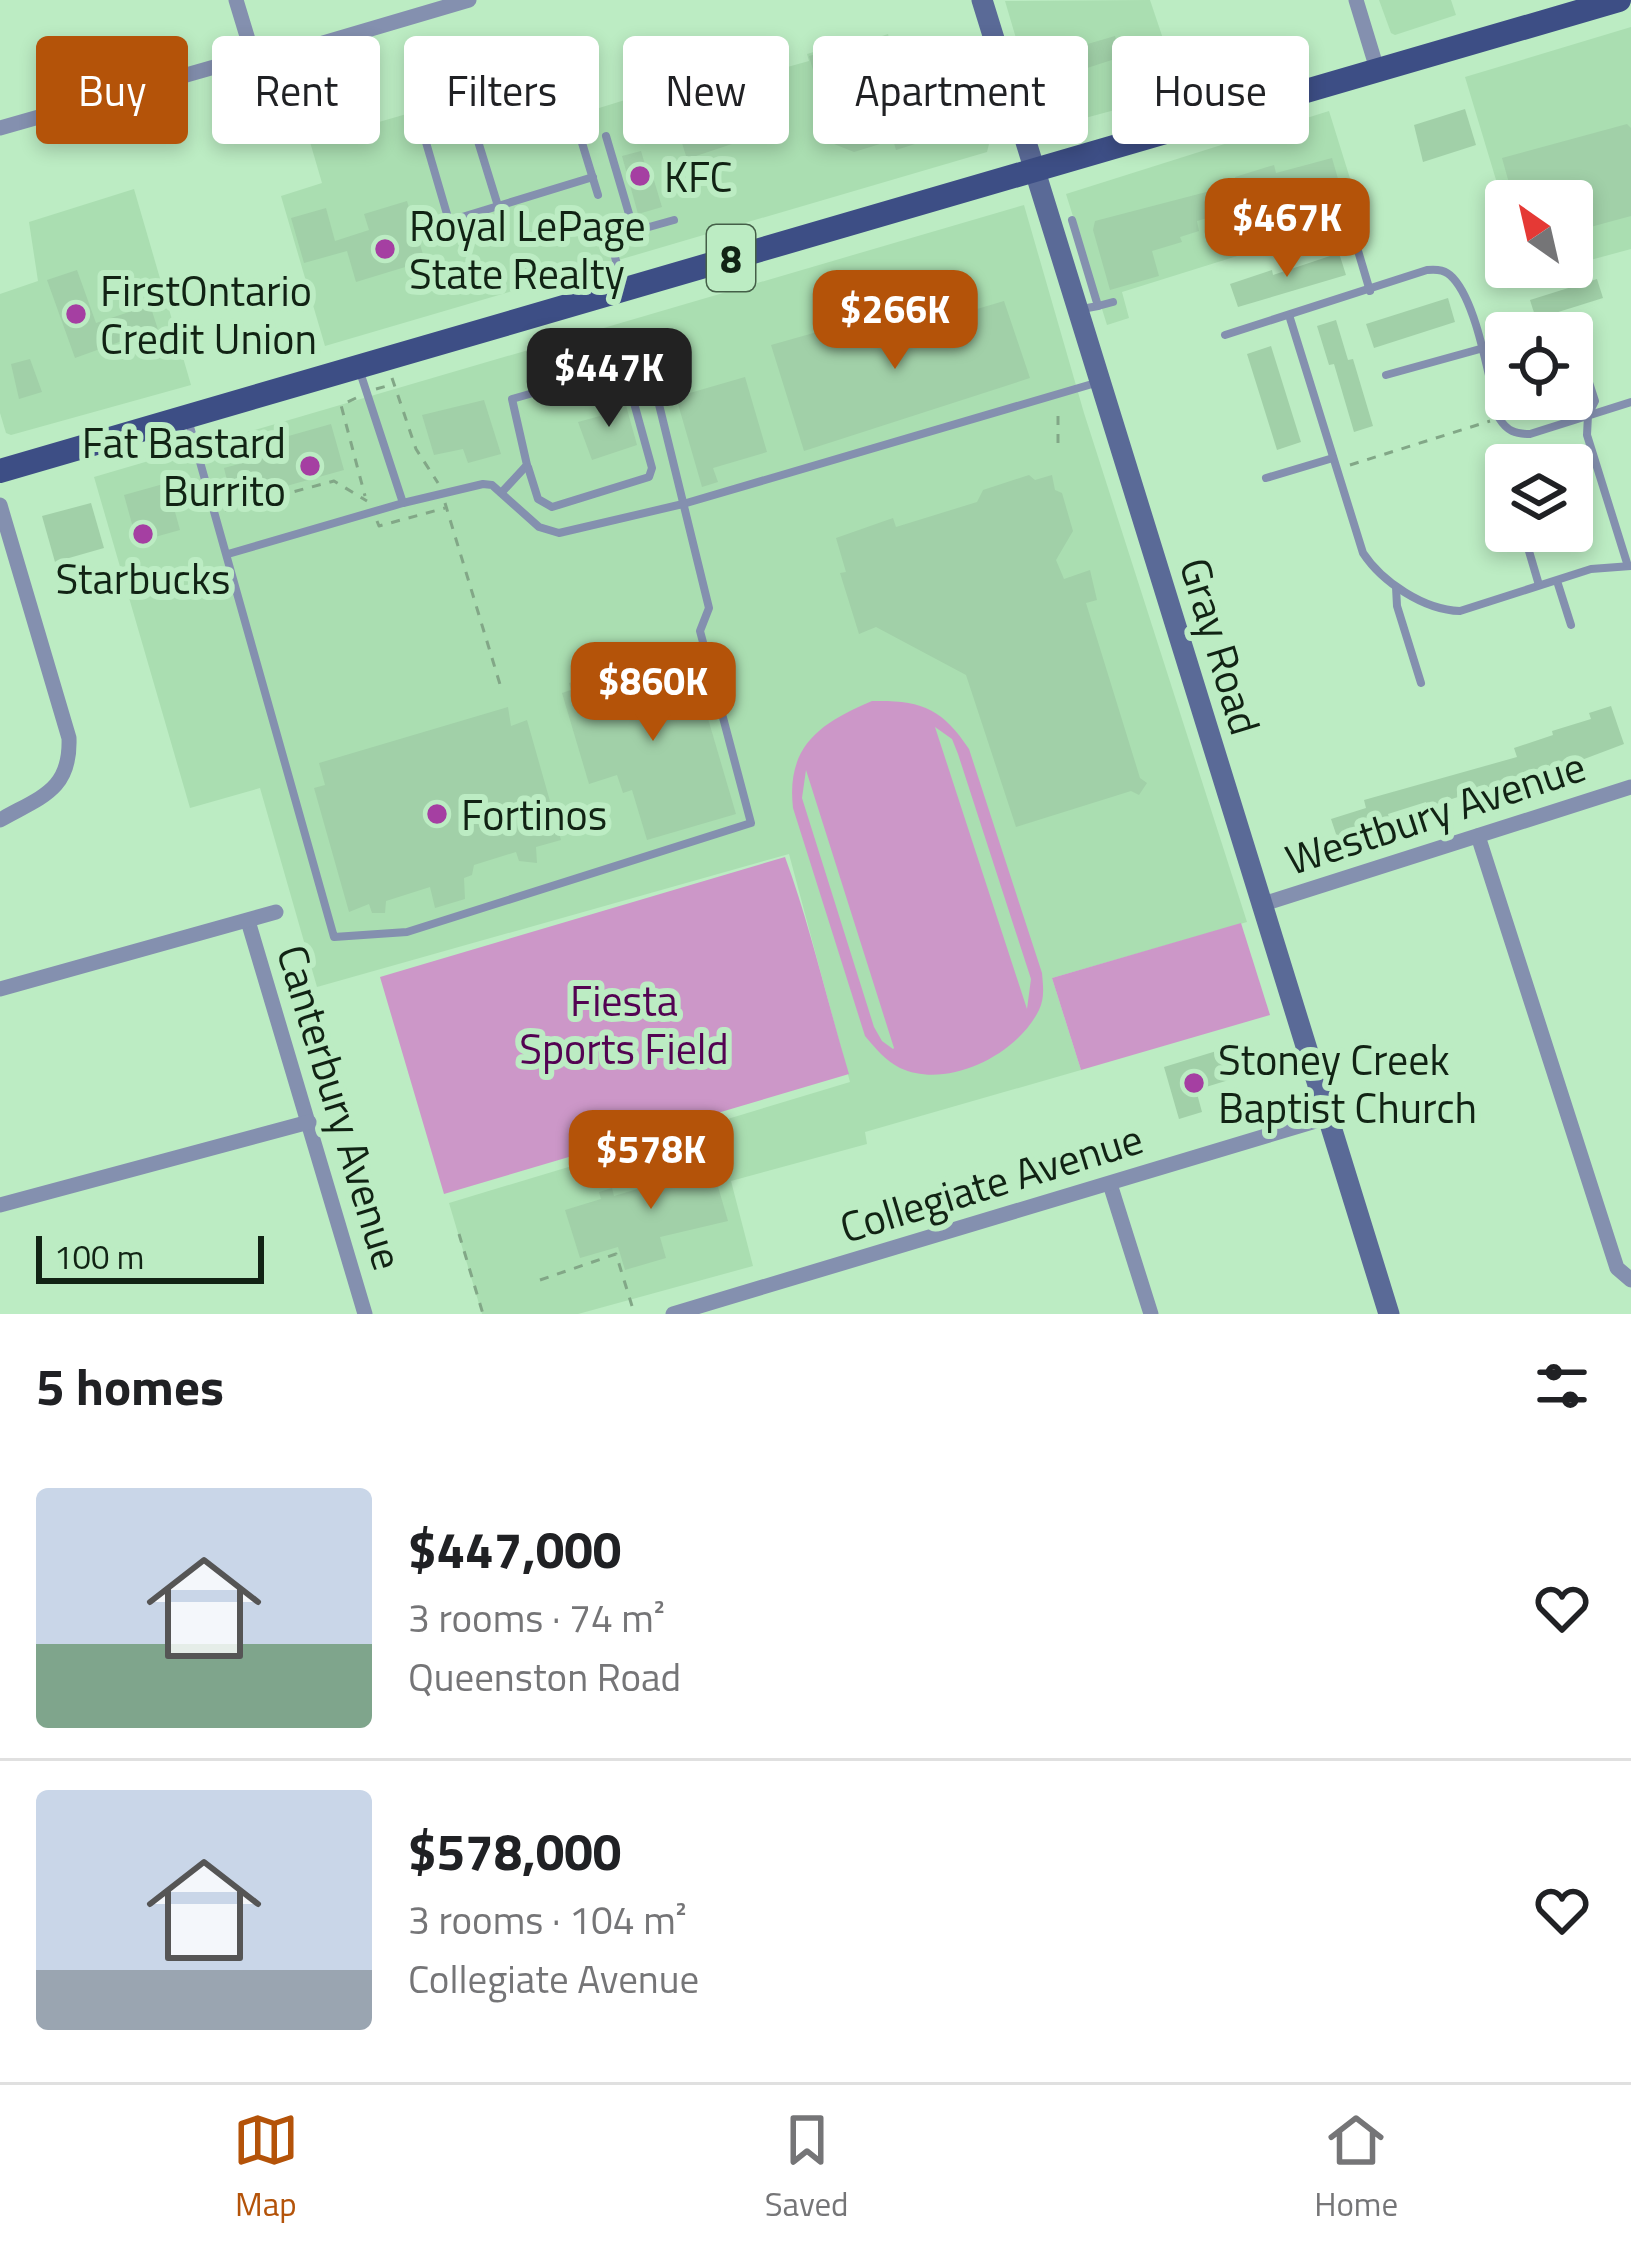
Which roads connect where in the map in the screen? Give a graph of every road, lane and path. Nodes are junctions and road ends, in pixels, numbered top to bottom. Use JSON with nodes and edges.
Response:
{"nodes":[{"id":1,"x":236,"y":0,"type":"edge"},
{"id":2,"x":469,"y":0,"type":"edge"},
{"id":3,"x":982,"y":0,"type":"edge"},
{"id":4,"x":1356,"y":0,"type":"edge"},
{"id":5,"x":1619,"y":0,"type":"edge"},
{"id":6,"x":247,"y":36,"type":"edge"},
{"id":7,"x":347,"y":36,"type":"edge"},
{"id":8,"x":212,"y":68,"type":"edge"},
{"id":9,"x":1377,"y":69,"type":"junction"},
{"id":10,"x":0,"y":128,"type":"edge"},
{"id":11,"x":606,"y":136,"type":"dead end"},
{"id":12,"x":426,"y":144,"type":"edge"},
{"id":13,"x":479,"y":144,"type":"edge"},
{"id":14,"x":582,"y":144,"type":"edge"},
{"id":15,"x":1033,"y":172,"type":"junction"},
{"id":16,"x":592,"y":177,"type":"junction"},
{"id":17,"x":598,"y":195,"type":"dead end"},
{"id":18,"x":498,"y":206,"type":"junction"},
{"id":19,"x":674,"y":220,"type":"dead end"},
{"id":20,"x":1072,"y":220,"type":"dead end"},
{"id":21,"x":1350,"y":224,"type":"dead end"},
{"id":22,"x":610,"y":240,"type":"dead end"},
{"id":23,"x":624,"y":289,"type":"junction"},
{"id":24,"x":1370,"y":291,"type":"junction"},
{"id":25,"x":1114,"y":302,"type":"dead end"},
{"id":26,"x":1087,"y":308,"type":"junction"},
{"id":27,"x":1289,"y":315,"type":"junction"},
{"id":28,"x":1226,"y":335,"type":"dead end"},
{"id":29,"x":1480,"y":349,"type":"junction"},
{"id":30,"x":359,"y":367,"type":"junction"},
{"id":31,"x":1485,"y":367,"type":"edge"},
{"id":32,"x":624,"y":368,"type":"junction"},
{"id":33,"x":390,"y":372,"type":"junction"},
{"id":34,"x":1387,"y":375,"type":"dead end"},
{"id":35,"x":1099,"y":382,"type":"junction"},
{"id":36,"x":367,"y":392,"type":"junction"},
{"id":37,"x":1055,"y":394,"type":"junction"},
{"id":38,"x":1631,"y":402,"type":"edge"},
{"id":39,"x":1593,"y":414,"type":"edge"},
{"id":40,"x":187,"y":416,"type":"junction"},
{"id":41,"x":1493,"y":420,"type":"edge"},
{"id":42,"x":1500,"y":420,"type":"edge"},
{"id":43,"x":1572,"y":420,"type":"edge"},
{"id":44,"x":1588,"y":420,"type":"edge"},
{"id":45,"x":1058,"y":443,"type":"dead end"},
{"id":46,"x":1333,"y":458,"type":"junction"},
{"id":47,"x":527,"y":465,"type":"junction"},
{"id":48,"x":1337,"y":469,"type":"junction"},
{"id":49,"x":0,"y":471,"type":"edge"},
{"id":50,"x":1266,"y":478,"type":"dead end"},
{"id":51,"x":502,"y":492,"type":"junction"},
{"id":52,"x":442,"y":493,"type":"junction"},
{"id":53,"x":365,"y":497,"type":"junction"},
{"id":54,"x":403,"y":503,"type":"junction"},
{"id":55,"x":683,"y":504,"type":"junction"},
{"id":56,"x":0,"y":505,"type":"edge"},
{"id":57,"x":446,"y":507,"type":"junction"},
{"id":58,"x":373,"y":511,"type":"junction"},
{"id":59,"x":217,"y":512,"type":"junction"},
{"id":60,"x":1529,"y":552,"type":"edge"},
{"id":61,"x":228,"y":554,"type":"junction"},
{"id":62,"x":1629,"y":564,"type":"edge"},
{"id":63,"x":1557,"y":580,"type":"junction"},
{"id":64,"x":1539,"y":585,"type":"junction"},
{"id":65,"x":1396,"y":587,"type":"junction"},
{"id":66,"x":1571,"y":625,"type":"dead end"},
{"id":67,"x":1421,"y":683,"type":"dead end"},
{"id":68,"x":502,"y":691,"type":"dead end"},
{"id":69,"x":1631,"y":787,"type":"edge"},
{"id":70,"x":0,"y":820,"type":"edge"},
{"id":71,"x":1478,"y":836,"type":"junction"},
{"id":72,"x":1260,"y":905,"type":"junction"},
{"id":73,"x":276,"y":912,"type":"dead end"},
{"id":74,"x":248,"y":921,"type":"junction"},
{"id":75,"x":0,"y":989,"type":"edge"},
{"id":76,"x":1329,"y":1117,"type":"junction"},
{"id":77,"x":308,"y":1122,"type":"junction"},
{"id":78,"x":1110,"y":1184,"type":"junction"},
{"id":79,"x":0,"y":1205,"type":"edge"},
{"id":80,"x":459,"y":1234,"type":"dead end"},
{"id":81,"x":540,"y":1280,"type":"dead end"},
{"id":82,"x":1631,"y":1280,"type":"edge"},
{"id":83,"x":632,"y":1306,"type":"dead end"},
{"id":84,"x":364,"y":1314,"type":"edge"},
{"id":85,"x":483,"y":1314,"type":"edge"},
{"id":86,"x":674,"y":1314,"type":"edge"},
{"id":87,"x":1151,"y":1314,"type":"edge"},
{"id":88,"x":1389,"y":1314,"type":"edge"}],
"edges":[{"from":1,"to":6,"type":"street"},
{"from":2,"to":7,"type":"street"},
{"from":3,"to":15,"type":"main road","name":"Gray Road"},
{"from":4,"to":9,"type":"street"},
{"from":5,"to":9,"type":"main road","number":"8"},
{"from":8,"to":10,"type":"street"},
{"from":9,"to":15,"type":"main road","number":"8"},
{"from":11,"to":19,"type":"lane"},
{"from":12,"to":18,"type":"lane"},
{"from":13,"to":18,"type":"lane"},
{"from":14,"to":16,"type":"lane"},
{"from":15,"to":23,"type":"main road","number":"8"},
{"from":15,"to":26,"type":"main road","name":"Gray Road"},
{"from":16,"to":17,"type":"lane"},
{"from":16,"to":18,"type":"lane"},
{"from":20,"to":26,"type":"lane"},
{"from":21,"to":24,"type":"lane"},
{"from":22,"to":23,"type":"lane"},
{"from":23,"to":33,"type":"main road","number":"8"},
{"from":24,"to":27,"type":"lane"},
{"from":24,"to":29,"type":"lane"},
{"from":25,"to":26,"type":"lane"},
{"from":26,"to":35,"type":"main road","name":"Gray Road"},
{"from":27,"to":28,"type":"lane"},
{"from":27,"to":46,"type":"lane"},
{"from":29,"to":31,"type":"lane"},
{"from":29,"to":34,"type":"lane"},
{"from":30,"to":33,"type":"main road","number":"8"},
{"from":30,"to":36,"type":"lane"},
{"from":30,"to":40,"type":"main road","number":"8"},
{"from":32,"to":47,"type":"lane"},
{"from":32,"to":47,"type":"lane"},
{"from":32,"to":55,"type":"lane"},
{"from":33,"to":36,"type":"path"},
{"from":33,"to":52,"type":"path"},
{"from":35,"to":37,"type":"lane"},
{"from":35,"to":72,"type":"main road","name":"Gray Road"},
{"from":36,"to":53,"type":"path"},
{"from":36,"to":54,"type":"lane"},
{"from":37,"to":45,"type":"path"},
{"from":37,"to":55,"type":"lane"},
{"from":38,"to":39,"type":"lane"},
{"from":40,"to":49,"type":"main road","number":"8"},
{"from":40,"to":59,"type":"lane"},
{"from":41,"to":48,"type":"path"},
{"from":42,"to":43,"type":"lane"},
{"from":44,"to":62,"type":"lane"},
{"from":46,"to":48,"type":"lane"},
{"from":46,"to":50,"type":"lane"},
{"from":47,"to":51,"type":"lane"},
{"from":48,"to":65,"type":"lane"},
{"from":51,"to":52,"type":"lane"},
{"from":51,"to":55,"type":"lane"},
{"from":52,"to":54,"type":"lane"},
{"from":52,"to":57,"type":"path"},
{"from":53,"to":58,"type":"path"},
{"from":53,"to":59,"type":"path"},
{"from":54,"to":58,"type":"lane"},
{"from":55,"to":61,"type":"lane"},
{"from":56,"to":70,"type":"street"},
{"from":57,"to":58,"type":"path"},
{"from":57,"to":68,"type":"path"},
{"from":58,"to":61,"type":"lane"},
{"from":59,"to":61,"type":"lane"},
{"from":60,"to":64,"type":"lane"},
{"from":62,"to":63,"type":"lane"},
{"from":63,"to":64,"type":"lane"},
{"from":63,"to":66,"type":"lane"},
{"from":64,"to":65,"type":"lane"},
{"from":65,"to":67,"type":"lane"},
{"from":69,"to":71,"type":"street","name":"Westbury Avenue"},
{"from":71,"to":72,"type":"street","name":"Westbury Avenue"},
{"from":71,"to":82,"type":"street"},
{"from":72,"to":76,"type":"main road","name":"Gray Road"},
{"from":73,"to":74,"type":"street"},
{"from":74,"to":75,"type":"street"},
{"from":74,"to":77,"type":"street","name":"Canterbury Avenue"},
{"from":76,"to":78,"type":"street","name":"Collegiate Avenue"},
{"from":76,"to":88,"type":"main road","name":"Gray Road"},
{"from":77,"to":79,"type":"street"},
{"from":77,"to":84,"type":"street","name":"Canterbury Avenue"},
{"from":78,"to":86,"type":"street","name":"Collegiate Avenue"},
{"from":78,"to":87,"type":"street"},
{"from":80,"to":85,"type":"path"},
{"from":81,"to":83,"type":"path"}]}
